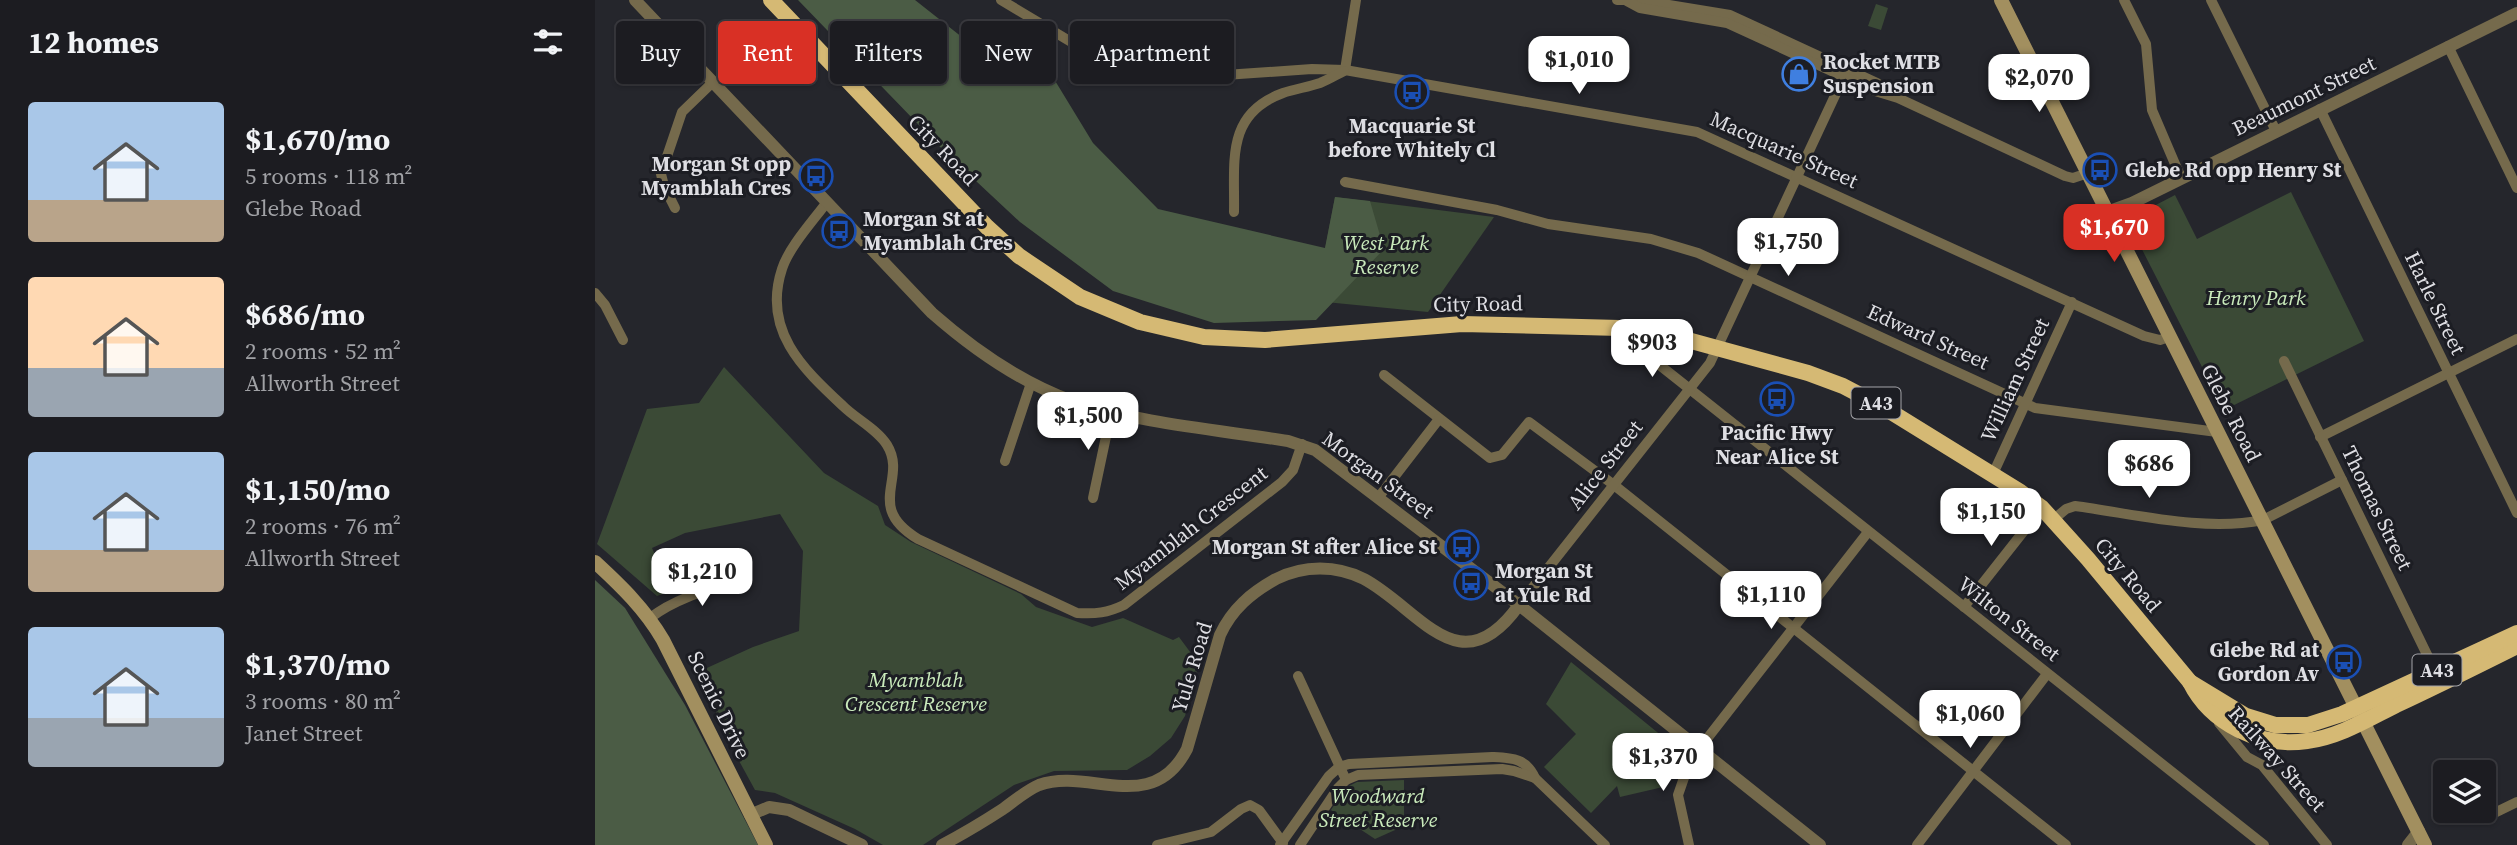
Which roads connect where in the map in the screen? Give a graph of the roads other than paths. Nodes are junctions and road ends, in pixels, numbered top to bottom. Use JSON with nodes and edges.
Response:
{"nodes":[{"id":1,"x":635,"y":0,"type":"edge"},
{"id":2,"x":771,"y":0,"type":"edge"},
{"id":3,"x":1001,"y":0,"type":"edge"},
{"id":4,"x":1356,"y":0,"type":"edge"},
{"id":5,"x":1623,"y":0,"type":"edge"},
{"id":6,"x":2001,"y":0,"type":"edge"},
{"id":7,"x":2124,"y":0,"type":"edge"},
{"id":8,"x":2211,"y":0,"type":"edge"},
{"id":9,"x":2517,"y":13,"type":"edge"},
{"id":10,"x":2448,"y":46,"type":"junction"},
{"id":11,"x":1345,"y":70,"type":"junction"},
{"id":12,"x":712,"y":83,"type":"junction"},
{"id":13,"x":1839,"y":87,"type":"dead end"},
{"id":14,"x":2320,"y":109,"type":"junction"},
{"id":15,"x":2276,"y":131,"type":"junction"},
{"id":16,"x":2088,"y":173,"type":"junction"},
{"id":17,"x":1797,"y":176,"type":"junction"},
{"id":18,"x":2181,"y":178,"type":"junction"},
{"id":19,"x":1345,"y":182,"type":"dead end"},
{"id":20,"x":2517,"y":188,"type":"edge"},
{"id":21,"x":827,"y":202,"type":"junction"},
{"id":22,"x":675,"y":208,"type":"dead end"},
{"id":23,"x":1234,"y":212,"type":"dead end"},
{"id":24,"x":2107,"y":212,"type":"junction"},
{"id":25,"x":1749,"y":278,"type":"junction"},
{"id":26,"x":595,"y":293,"type":"edge"},
{"id":27,"x":2072,"y":302,"type":"junction"},
{"id":28,"x":2169,"y":337,"type":"junction"},
{"id":29,"x":2517,"y":339,"type":"edge"},
{"id":30,"x":623,"y":340,"type":"dead end"},
{"id":31,"x":1633,"y":344,"type":"dead end"},
{"id":32,"x":1719,"y":348,"type":"junction"},
{"id":33,"x":2284,"y":361,"type":"dead end"},
{"id":34,"x":2448,"y":374,"type":"junction"},
{"id":35,"x":1384,"y":375,"type":"dead end"},
{"id":36,"x":1031,"y":383,"type":"junction"},
{"id":37,"x":1690,"y":390,"type":"junction"},
{"id":38,"x":2025,"y":402,"type":"junction"},
{"id":39,"x":1111,"y":413,"type":"junction"},
{"id":40,"x":1439,"y":419,"type":"junction"},
{"id":41,"x":2217,"y":432,"type":"junction"},
{"id":42,"x":2321,"y":437,"type":"junction"},
{"id":43,"x":1302,"y":444,"type":"junction"},
{"id":44,"x":1005,"y":461,"type":"dead end"},
{"id":45,"x":1993,"y":474,"type":"junction"},
{"id":46,"x":2342,"y":480,"type":"junction"},
{"id":47,"x":1614,"y":485,"type":"junction"},
{"id":48,"x":1093,"y":498,"type":"dead end"},
{"id":49,"x":1378,"y":498,"type":"junction"},
{"id":50,"x":2517,"y":513,"type":"edge"},
{"id":51,"x":2048,"y":514,"type":"junction"},
{"id":52,"x":2263,"y":520,"type":"junction"},
{"id":53,"x":1868,"y":532,"type":"junction"},
{"id":54,"x":595,"y":562,"type":"edge"},
{"id":55,"x":743,"y":579,"type":"dead end"},
{"id":56,"x":1520,"y":605,"type":"junction"},
{"id":57,"x":1963,"y":607,"type":"junction"},
{"id":58,"x":650,"y":618,"type":"junction"},
{"id":59,"x":1793,"y":628,"type":"junction"},
{"id":60,"x":2517,"y":633,"type":"edge"},
{"id":61,"x":2517,"y":646,"type":"edge"},
{"id":62,"x":2435,"y":671,"type":"junction"},
{"id":63,"x":2047,"y":674,"type":"junction"},
{"id":64,"x":1298,"y":676,"type":"dead end"},
{"id":65,"x":2190,"y":682,"type":"junction"},
{"id":66,"x":2199,"y":699,"type":"junction"},
{"id":67,"x":2360,"y":714,"type":"junction"},
{"id":68,"x":1699,"y":749,"type":"junction"},
{"id":69,"x":1339,"y":767,"type":"junction"},
{"id":70,"x":1973,"y":771,"type":"junction"},
{"id":71,"x":1535,"y":778,"type":"junction"},
{"id":72,"x":1346,"y":780,"type":"junction"},
{"id":73,"x":2517,"y":802,"type":"edge"},
{"id":74,"x":2496,"y":812,"type":"edge"},
{"id":75,"x":750,"y":814,"type":"junction"},
{"id":76,"x":2422,"y":838,"type":"edge"},
{"id":77,"x":1281,"y":844,"type":"edge"},
{"id":78,"x":766,"y":845,"type":"edge"},
{"id":79,"x":862,"y":845,"type":"edge"},
{"id":80,"x":942,"y":845,"type":"edge"},
{"id":81,"x":1157,"y":845,"type":"edge"},
{"id":82,"x":1300,"y":845,"type":"edge"},
{"id":83,"x":1605,"y":845,"type":"edge"},
{"id":84,"x":1689,"y":845,"type":"edge"},
{"id":85,"x":1820,"y":845,"type":"edge"},
{"id":86,"x":1917,"y":845,"type":"edge"},
{"id":87,"x":2066,"y":845,"type":"edge"},
{"id":88,"x":2264,"y":845,"type":"edge"},
{"id":89,"x":2327,"y":845,"type":"edge"},
{"id":90,"x":2408,"y":845,"type":"edge"}],
"edges":[{"from":1,"to":12,"type":"street","name":"Morgan Street"},
{"from":2,"to":32,"type":"highway","name":"City Road","number":"A43"},
{"from":3,"to":11,"type":"street","name":"Macquarie Street"},
{"from":4,"to":11,"type":"street"},
{"from":5,"to":16,"type":"street"},
{"from":6,"to":16,"type":"main road","name":"Glebe Road"},
{"from":7,"to":18,"type":"street"},
{"from":8,"to":15,"type":"street"},
{"from":9,"to":10,"type":"street","name":"Beaumont Street"},
{"from":10,"to":14,"type":"street","name":"Beaumont Street"},
{"from":10,"to":20,"type":"street"},
{"from":11,"to":17,"type":"street","name":"Macquarie Street"},
{"from":11,"to":23,"type":"street"},
{"from":12,"to":21,"type":"street","name":"Morgan Street"},
{"from":12,"to":22,"type":"street"},
{"from":13,"to":17,"type":"street","name":"Alice Street"},
{"from":14,"to":15,"type":"street","name":"Beaumont Street"},
{"from":14,"to":34,"type":"street","name":"Harle Street"},
{"from":15,"to":18,"type":"street","name":"Beaumont Street"},
{"from":16,"to":24,"type":"main road","name":"Glebe Road"},
{"from":17,"to":25,"type":"street","name":"Alice Street"},
{"from":17,"to":27,"type":"street","name":"Macquarie Street"},
{"from":18,"to":24,"type":"street","name":"Beaumont Street"},
{"from":19,"to":25,"type":"street","name":"Edward Street"},
{"from":21,"to":36,"type":"street","name":"Morgan Street"},
{"from":21,"to":43,"type":"street","name":"Myamblah Crescent"},
{"from":24,"to":28,"type":"main road","name":"Glebe Road"},
{"from":25,"to":32,"type":"street","name":"Alice Street"},
{"from":25,"to":38,"type":"street","name":"Edward Street"},
{"from":26,"to":30,"type":"street"},
{"from":27,"to":28,"type":"street","name":"Macquarie Street"},
{"from":27,"to":38,"type":"street","name":"William Street"},
{"from":28,"to":41,"type":"main road","name":"Glebe Road"},
{"from":29,"to":34,"type":"street"},
{"from":31,"to":37,"type":"street","name":"Wilton Street"},
{"from":32,"to":37,"type":"street","name":"Alice Street"},
{"from":32,"to":45,"type":"highway","name":"City Road","number":"A43"},
{"from":33,"to":42,"type":"street","name":"Thomas Street"},
{"from":34,"to":42,"type":"street"},
{"from":34,"to":50,"type":"street","name":"Harle Street"},
{"from":35,"to":40,"type":"street"},
{"from":36,"to":39,"type":"street","name":"Morgan Street"},
{"from":36,"to":44,"type":"street"},
{"from":37,"to":47,"type":"street","name":"Alice Street"},
{"from":37,"to":53,"type":"street","name":"Wilton Street"},
{"from":38,"to":41,"type":"street","name":"Edward Street"},
{"from":38,"to":45,"type":"street","name":"William Street"},
{"from":39,"to":43,"type":"street","name":"Morgan Street"},
{"from":39,"to":48,"type":"street"},
{"from":40,"to":47,"type":"street"},
{"from":40,"to":49,"type":"street"},
{"from":41,"to":52,"type":"main road","name":"Glebe Road"},
{"from":42,"to":46,"type":"street","name":"Thomas Street"},
{"from":43,"to":49,"type":"street","name":"Morgan Street"},
{"from":45,"to":51,"type":"highway","name":"City Road","number":"A43"},
{"from":46,"to":52,"type":"street"},
{"from":46,"to":62,"type":"street","name":"Thomas Street"},
{"from":47,"to":56,"type":"street","name":"Alice Street"},
{"from":47,"to":59,"type":"street"},
{"from":49,"to":56,"type":"street","name":"Morgan Street"},
{"from":51,"to":52,"type":"street"},
{"from":51,"to":57,"type":"street"},
{"from":51,"to":65,"type":"highway","name":"City Road","number":"A43"},
{"from":52,"to":67,"type":"main road","name":"Glebe Road"},
{"from":53,"to":57,"type":"street","name":"Wilton Street"},
{"from":53,"to":59,"type":"street"},
{"from":54,"to":58,"type":"main road","name":"Scenic Drive"},
{"from":55,"to":58,"type":"street"},
{"from":56,"to":68,"type":"street","name":"Morgan Street"},
{"from":56,"to":80,"type":"street","name":"Yule Road"},
{"from":57,"to":63,"type":"street","name":"Wilton Street"},
{"from":58,"to":75,"type":"main road","name":"Scenic Drive"},
{"from":59,"to":68,"type":"street"},
{"from":59,"to":70,"type":"street"},
{"from":60,"to":62,"type":"highway","number":"A43"},
{"from":61,"to":67,"type":"highway","name":"City Road","number":"A43"},
{"from":62,"to":67,"type":"highway","number":"A43"},
{"from":63,"to":70,"type":"street"},
{"from":63,"to":88,"type":"street","name":"Wilton Street"},
{"from":64,"to":69,"type":"street"},
{"from":65,"to":66,"type":"highway","name":"City Road","number":"A43"},
{"from":65,"to":67,"type":"highway","name":"City Road","number":"A43"},
{"from":66,"to":67,"type":"highway","name":"City Road","number":"A43"},
{"from":66,"to":89,"type":"street","name":"Railway Street"},
{"from":67,"to":76,"type":"main road","name":"Glebe Road"},
{"from":68,"to":84,"type":"street"},
{"from":68,"to":85,"type":"street","name":"Morgan Street"},
{"from":69,"to":71,"type":"street"},
{"from":69,"to":72,"type":"street"},
{"from":69,"to":77,"type":"street"},
{"from":70,"to":86,"type":"street"},
{"from":70,"to":87,"type":"street"},
{"from":71,"to":72,"type":"street"},
{"from":71,"to":83,"type":"street"},
{"from":72,"to":82,"type":"street"},
{"from":73,"to":74,"type":"street"},
{"from":75,"to":78,"type":"main road","name":"Scenic Drive"},
{"from":75,"to":79,"type":"street"},
{"from":76,"to":90,"type":"street"},
{"from":77,"to":81,"type":"street"}]}
